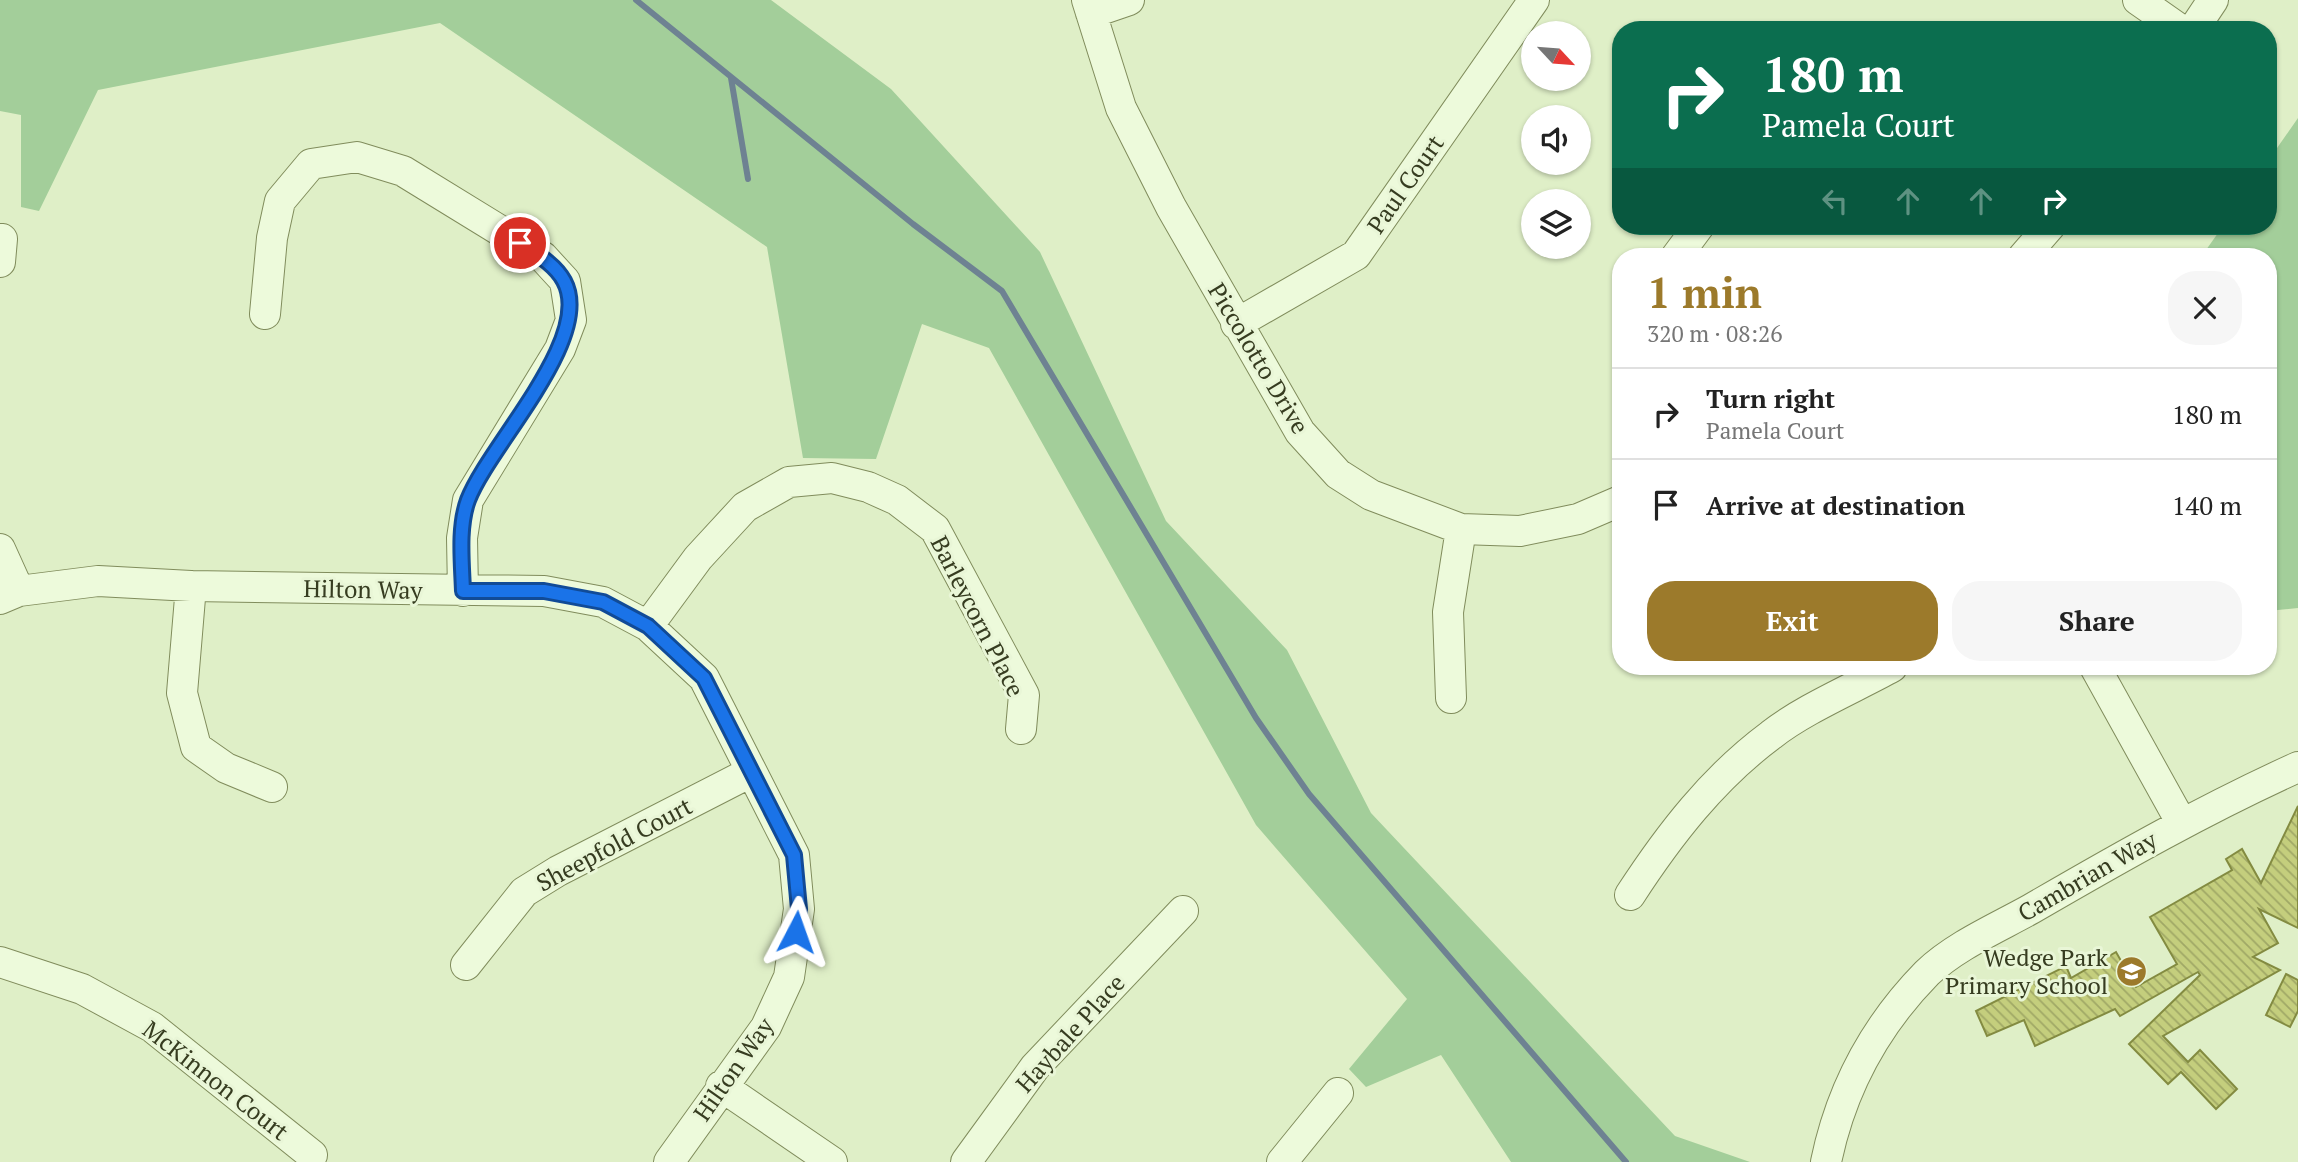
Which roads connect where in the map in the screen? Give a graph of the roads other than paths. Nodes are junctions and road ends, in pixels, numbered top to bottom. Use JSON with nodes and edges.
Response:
{"nodes":[{"id":1,"x":1129,"y":0,"type":"edge"},
{"id":2,"x":1534,"y":0,"type":"edge"},
{"id":3,"x":2138,"y":0,"type":"edge"},
{"id":4,"x":2213,"y":0,"type":"edge"},
{"id":5,"x":1089,"y":6,"type":"edge"},
{"id":6,"x":2168,"y":21,"type":"edge"},
{"id":7,"x":2199,"y":21,"type":"edge"},
{"id":8,"x":265,"y":314,"type":"dead end"},
{"id":9,"x":1236,"y":324,"type":"junction"},
{"id":10,"x":1612,"y":505,"type":"edge"},
{"id":11,"x":1461,"y":529,"type":"junction"},
{"id":12,"x":0,"y":549,"type":"edge"},
{"id":13,"x":191,"y":586,"type":"junction"},
{"id":14,"x":463,"y":591,"type":"junction"},
{"id":15,"x":9,"y":595,"type":"edge"},
{"id":16,"x":648,"y":626,"type":"junction"},
{"id":17,"x":1878,"y":675,"type":"edge"},
{"id":18,"x":2099,"y":675,"type":"edge"},
{"id":19,"x":1451,"y":698,"type":"dead end"},
{"id":20,"x":1021,"y":729,"type":"dead end"},
{"id":21,"x":2298,"y":766,"type":"edge"},
{"id":22,"x":751,"y":772,"type":"junction"},
{"id":23,"x":272,"y":787,"type":"dead end"},
{"id":24,"x":2181,"y":822,"type":"junction"},
{"id":25,"x":1630,"y":895,"type":"dead end"},
{"id":26,"x":1183,"y":911,"type":"dead end"},
{"id":27,"x":0,"y":962,"type":"edge"},
{"id":28,"x":466,"y":965,"type":"dead end"},
{"id":29,"x":722,"y":1086,"type":"junction"},
{"id":30,"x":1338,"y":1093,"type":"dead end"},
{"id":31,"x":312,"y":1155,"type":"dead end"},
{"id":32,"x":669,"y":1162,"type":"edge"},
{"id":33,"x":832,"y":1162,"type":"edge"},
{"id":34,"x":966,"y":1162,"type":"edge"},
{"id":35,"x":1282,"y":1162,"type":"edge"},
{"id":36,"x":1826,"y":1162,"type":"edge"}],
"edges":[{"from":1,"to":5,"type":"street"},
{"from":2,"to":9,"type":"street","name":"Paul Court"},
{"from":3,"to":6,"type":"street"},
{"from":4,"to":7,"type":"street"},
{"from":5,"to":9,"type":"street","name":"Piccolotto Drive"},
{"from":8,"to":14,"type":"street"},
{"from":9,"to":11,"type":"street","name":"Piccolotto Drive"},
{"from":10,"to":11,"type":"street","name":"Piccolotto Drive"},
{"from":11,"to":19,"type":"street"},
{"from":12,"to":15,"type":"street"},
{"from":13,"to":14,"type":"street","name":"Hilton Way"},
{"from":13,"to":15,"type":"street","name":"Hilton Way"},
{"from":13,"to":23,"type":"street"},
{"from":14,"to":16,"type":"street","name":"Hilton Way"},
{"from":16,"to":20,"type":"street","name":"Barleycorn Place"},
{"from":16,"to":22,"type":"street","name":"Hilton Way"},
{"from":17,"to":25,"type":"street"},
{"from":18,"to":24,"type":"street"},
{"from":21,"to":24,"type":"street","name":"Cambrian Way"},
{"from":22,"to":28,"type":"street","name":"Sheepfold Court"},
{"from":22,"to":29,"type":"street","name":"Hilton Way"},
{"from":24,"to":36,"type":"street","name":"Cambrian Way"},
{"from":26,"to":34,"type":"street","name":"Haybale Place"},
{"from":27,"to":31,"type":"street","name":"McKinnon Court"},
{"from":29,"to":32,"type":"street","name":"Hilton Way"},
{"from":29,"to":33,"type":"street"},
{"from":30,"to":35,"type":"street"}]}
